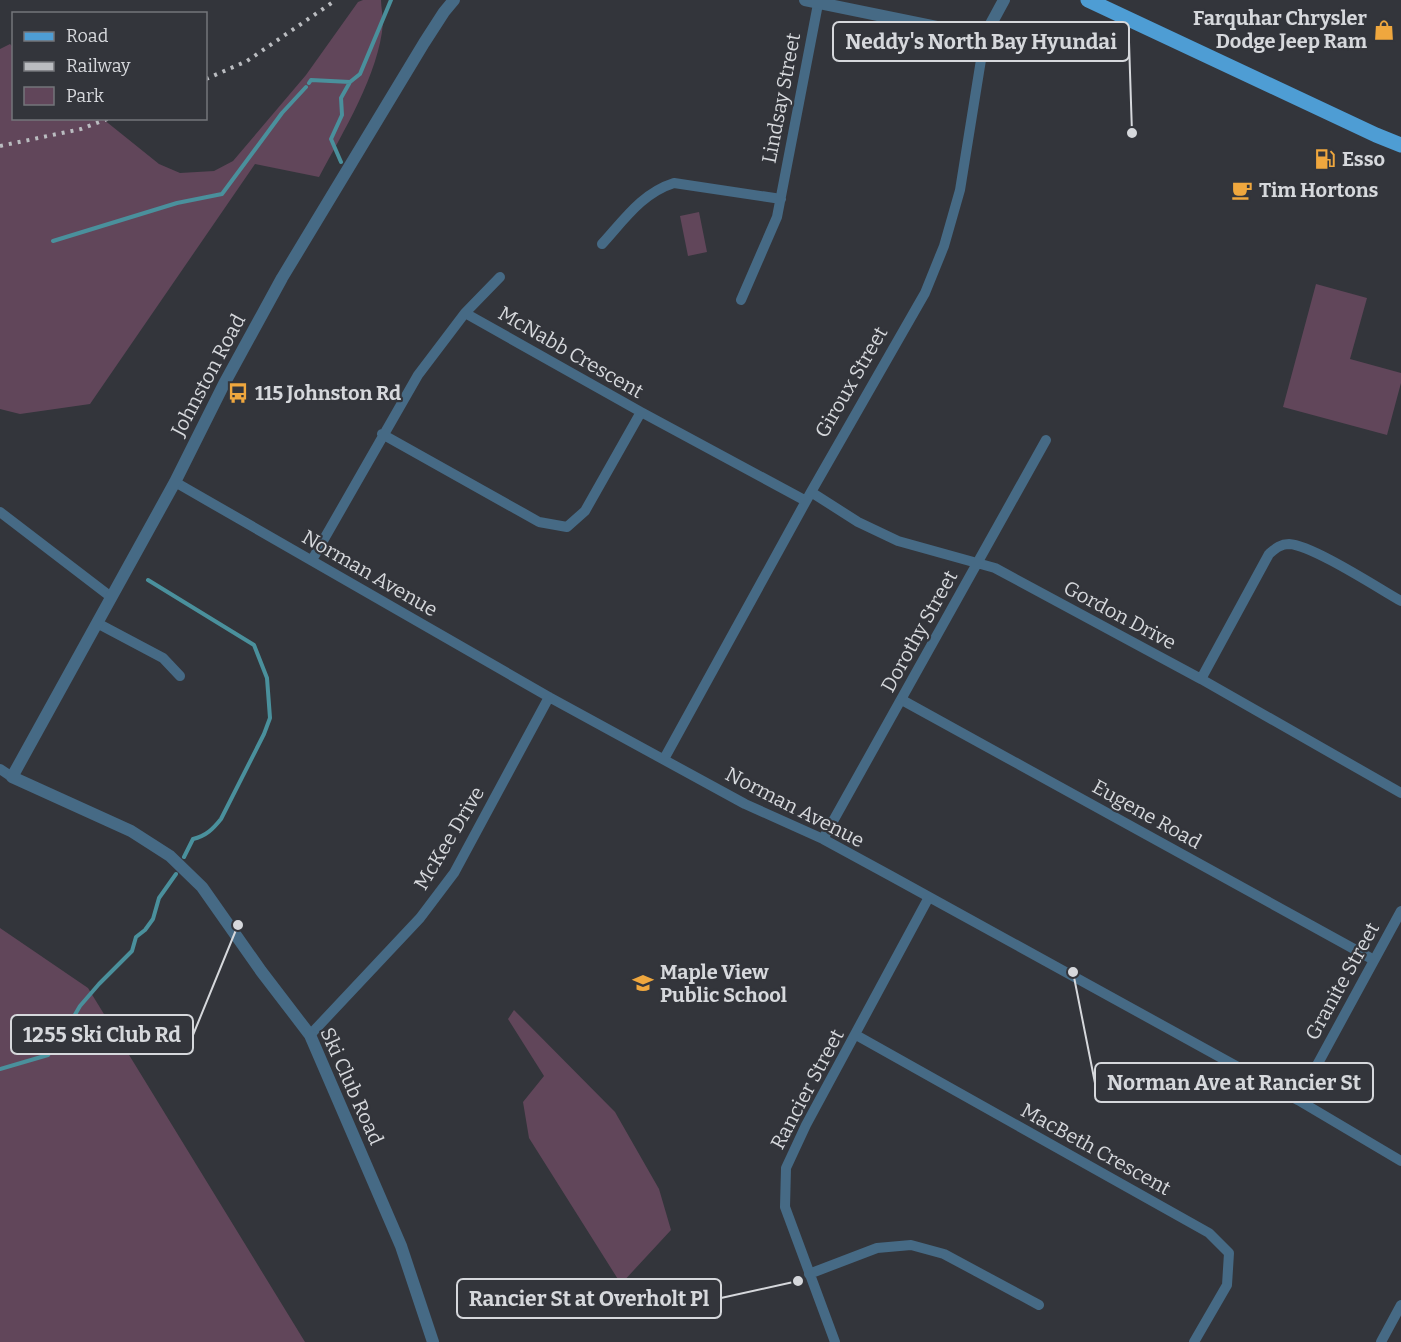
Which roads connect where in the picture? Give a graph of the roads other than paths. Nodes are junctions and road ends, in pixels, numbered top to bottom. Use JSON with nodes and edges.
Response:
{"nodes":[{"id":1,"x":454,"y":0,"type":"edge"},
{"id":2,"x":1004,"y":0,"type":"edge"},
{"id":3,"x":1088,"y":0,"type":"edge"},
{"id":4,"x":812,"y":2,"type":"edge"},
{"id":5,"x":985,"y":35,"type":"junction"},
{"id":6,"x":1401,"y":145,"type":"edge"},
{"id":7,"x":781,"y":199,"type":"junction"},
{"id":8,"x":602,"y":244,"type":"dead end"},
{"id":9,"x":500,"y":278,"type":"dead end"},
{"id":10,"x":741,"y":300,"type":"dead end"},
{"id":11,"x":465,"y":313,"type":"junction"},
{"id":12,"x":641,"y":412,"type":"junction"},
{"id":13,"x":382,"y":434,"type":"junction"},
{"id":14,"x":1046,"y":440,"type":"dead end"},
{"id":15,"x":175,"y":482,"type":"junction"},
{"id":16,"x":809,"y":497,"type":"junction"},
{"id":17,"x":0,"y":512,"type":"edge"},
{"id":18,"x":312,"y":560,"type":"junction"},
{"id":19,"x":977,"y":562,"type":"junction"},
{"id":20,"x":111,"y":597,"type":"junction"},
{"id":21,"x":1401,"y":601,"type":"edge"},
{"id":22,"x":97,"y":623,"type":"junction"},
{"id":23,"x":180,"y":676,"type":"dead end"},
{"id":24,"x":1201,"y":679,"type":"junction"},
{"id":25,"x":549,"y":697,"type":"junction"},
{"id":26,"x":902,"y":699,"type":"junction"},
{"id":27,"x":664,"y":759,"type":"junction"},
{"id":28,"x":0,"y":769,"type":"edge"},
{"id":29,"x":12,"y":777,"type":"junction"},
{"id":30,"x":1401,"y":793,"type":"edge"},
{"id":31,"x":823,"y":839,"type":"junction"},
{"id":32,"x":929,"y":897,"type":"junction"},
{"id":33,"x":1401,"y":911,"type":"edge"},
{"id":34,"x":1374,"y":960,"type":"junction"},
{"id":35,"x":310,"y":1035,"type":"junction"},
{"id":36,"x":856,"y":1035,"type":"junction"},
{"id":37,"x":1298,"y":1100,"type":"junction"},
{"id":38,"x":1401,"y":1161,"type":"edge"},
{"id":39,"x":809,"y":1274,"type":"junction"},
{"id":40,"x":1039,"y":1305,"type":"dead end"},
{"id":41,"x":1401,"y":1305,"type":"edge"},
{"id":42,"x":433,"y":1342,"type":"edge"},
{"id":43,"x":835,"y":1342,"type":"edge"},
{"id":44,"x":1194,"y":1342,"type":"edge"},
{"id":45,"x":1381,"y":1342,"type":"edge"}],
"edges":[{"from":1,"to":15,"type":"street","name":"Johnston Road"},
{"from":2,"to":5,"type":"street","name":"Giroux Street"},
{"from":3,"to":6,"type":"main road"},
{"from":4,"to":5,"type":"street"},
{"from":4,"to":7,"type":"street","name":"Lindsay Street"},
{"from":5,"to":16,"type":"street","name":"Giroux Street"},
{"from":7,"to":8,"type":"street"},
{"from":7,"to":10,"type":"street","name":"Lindsay Street"},
{"from":9,"to":11,"type":"street"},
{"from":11,"to":12,"type":"street","name":"McNabb Crescent"},
{"from":11,"to":13,"type":"street"},
{"from":12,"to":13,"type":"street","name":"McNabb Crescent"},
{"from":12,"to":16,"type":"street","name":"Gordon Drive"},
{"from":13,"to":18,"type":"street"},
{"from":14,"to":19,"type":"street","name":"Dorothy Street"},
{"from":15,"to":18,"type":"street","name":"Norman Avenue"},
{"from":15,"to":20,"type":"street","name":"Johnston Road"},
{"from":16,"to":19,"type":"street","name":"Gordon Drive"},
{"from":16,"to":27,"type":"street","name":"Giroux Street"},
{"from":17,"to":20,"type":"street"},
{"from":18,"to":25,"type":"street","name":"Norman Avenue"},
{"from":19,"to":24,"type":"street","name":"Gordon Drive"},
{"from":19,"to":26,"type":"street","name":"Dorothy Street"},
{"from":20,"to":22,"type":"street","name":"Johnston Road"},
{"from":21,"to":24,"type":"street"},
{"from":22,"to":23,"type":"street"},
{"from":22,"to":29,"type":"street","name":"Johnston Road"},
{"from":24,"to":30,"type":"street","name":"Gordon Drive"},
{"from":25,"to":27,"type":"street","name":"Norman Avenue"},
{"from":25,"to":35,"type":"street","name":"McKee Drive"},
{"from":26,"to":31,"type":"street","name":"Dorothy Street"},
{"from":26,"to":34,"type":"street","name":"Eugene Road"},
{"from":27,"to":31,"type":"street","name":"Norman Avenue"},
{"from":28,"to":29,"type":"street","name":"Ski Club Road"},
{"from":29,"to":35,"type":"street","name":"Ski Club Road"},
{"from":31,"to":32,"type":"street","name":"Norman Avenue"},
{"from":32,"to":36,"type":"street","name":"Rancier Street"},
{"from":32,"to":37,"type":"street","name":"Norman Avenue"},
{"from":33,"to":34,"type":"street","name":"Granite Street"},
{"from":34,"to":37,"type":"street","name":"Granite Street"},
{"from":35,"to":42,"type":"street","name":"Ski Club Road"},
{"from":36,"to":39,"type":"street","name":"Rancier Street"},
{"from":36,"to":44,"type":"street","name":"MacBeth Crescent"},
{"from":37,"to":38,"type":"street","name":"Norman Avenue"},
{"from":39,"to":40,"type":"street"},
{"from":39,"to":43,"type":"street","name":"Rancier Street"},
{"from":41,"to":45,"type":"street"}]}
